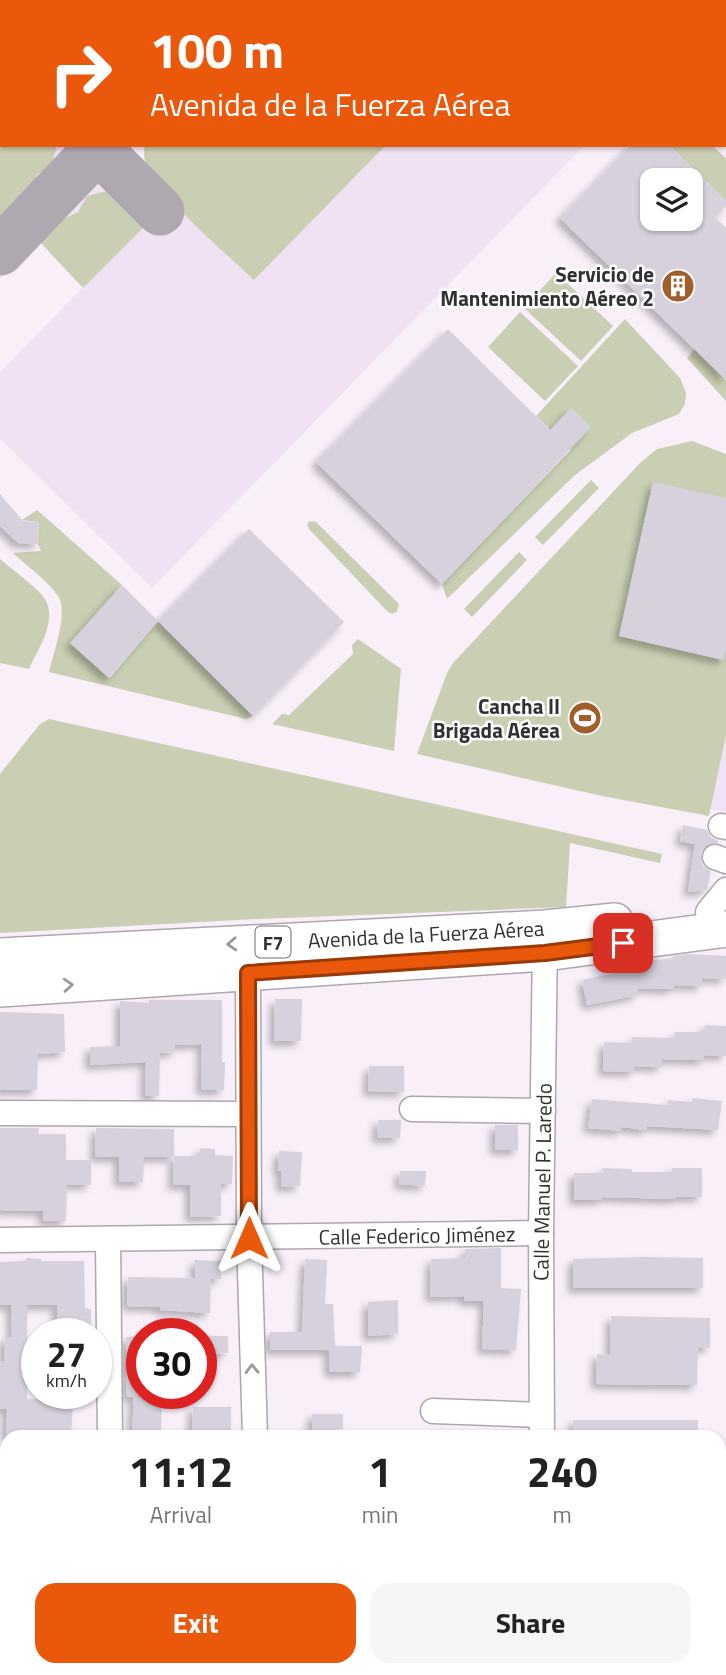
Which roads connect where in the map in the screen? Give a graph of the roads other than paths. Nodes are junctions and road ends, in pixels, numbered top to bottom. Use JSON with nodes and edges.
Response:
{"nodes":[{"id":1,"x":722,"y":910,"type":"edge"},
{"id":2,"x":545,"y":941,"type":"junction"},
{"id":3,"x":0,"y":956,"type":"edge"},
{"id":4,"x":248,"y":973,"type":"junction"},
{"id":5,"x":0,"y":989,"type":"edge"},
{"id":6,"x":412,"y":1109,"type":"dead end"},
{"id":7,"x":543,"y":1111,"type":"junction"},
{"id":8,"x":0,"y":1113,"type":"edge"},
{"id":9,"x":248,"y":1114,"type":"junction"},
{"id":10,"x":541,"y":1233,"type":"junction"},
{"id":11,"x":249,"y":1238,"type":"junction"},
{"id":12,"x":108,"y":1239,"type":"junction"},
{"id":13,"x":0,"y":1240,"type":"edge"},
{"id":14,"x":433,"y":1411,"type":"dead end"},
{"id":15,"x":542,"y":1426,"type":"edge"},
{"id":16,"x":110,"y":1430,"type":"edge"},
{"id":17,"x":255,"y":1430,"type":"edge"}],
"edges":[{"from":1,"to":2,"type":"highway","name":"Avenida de la Fuerza Aérea","number":"F7"},
{"from":2,"to":3,"type":"highway","name":"Avenida de la Fuerza Aérea","number":"F7","one_way":true},
{"from":2,"to":4,"type":"highway","name":"Avenida de la Fuerza Aérea","number":"F7"},
{"from":2,"to":7,"type":"street","name":"Calle Manuel P. Laredo"},
{"from":5,"to":4,"type":"highway","name":"Avenida de la Fuerza Aérea","number":"F7","one_way":true},
{"from":4,"to":9,"type":"street"},
{"from":6,"to":7,"type":"street"},
{"from":7,"to":10,"type":"street","name":"Calle Manuel P. Laredo"},
{"from":8,"to":9,"type":"street"},
{"from":9,"to":11,"type":"street"},
{"from":10,"to":11,"type":"street","name":"Calle Federico Jiménez"},
{"from":10,"to":15,"type":"street","name":"Calle Manuel P. Laredo"},
{"from":11,"to":12,"type":"street","name":"Calle Federico Jiménez"},
{"from":17,"to":11,"type":"street","one_way":true},
{"from":12,"to":13,"type":"street","name":"Calle Federico Jiménez"},
{"from":12,"to":16,"type":"street"},
{"from":14,"to":15,"type":"street"}]}
